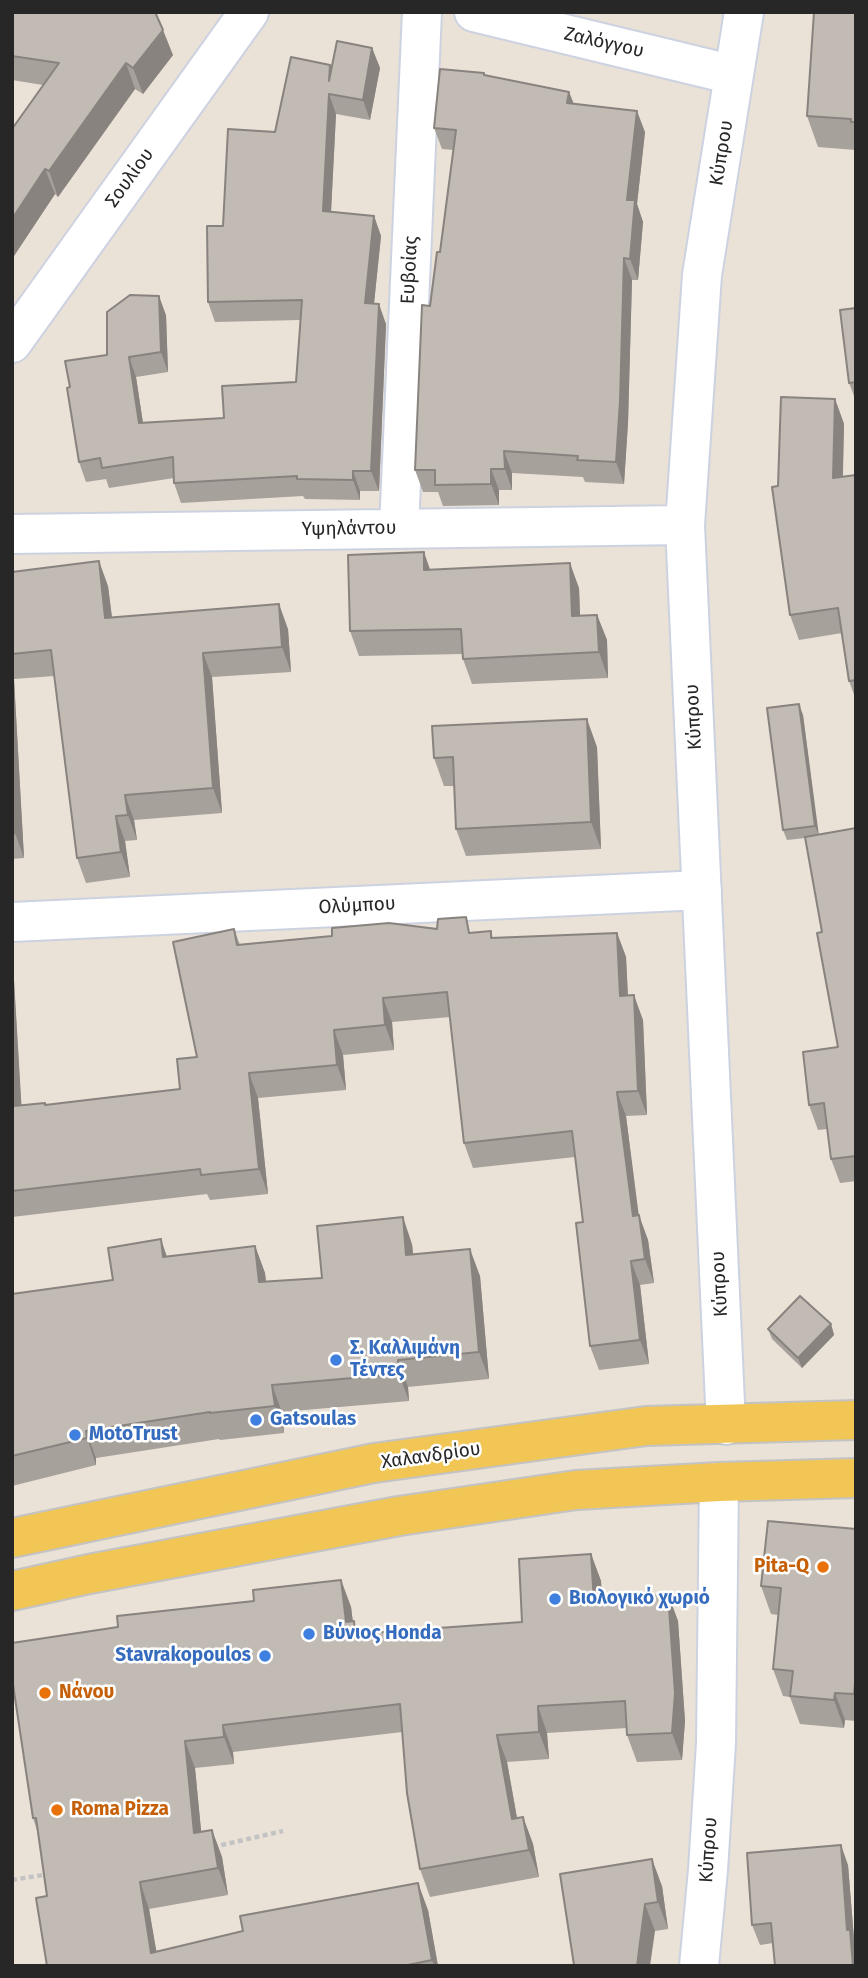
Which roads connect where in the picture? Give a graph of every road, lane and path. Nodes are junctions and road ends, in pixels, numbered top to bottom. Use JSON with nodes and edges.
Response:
{"nodes":[{"id":1,"x":249,"y":12,"type":"edge"},
{"id":2,"x":422,"y":12,"type":"edge"},
{"id":3,"x":474,"y":12,"type":"edge"},
{"id":4,"x":744,"y":12,"type":"edge"},
{"id":5,"x":734,"y":75,"type":"junction"},
{"id":6,"x":12,"y":343,"type":"edge"},
{"id":7,"x":685,"y":525,"type":"junction"},
{"id":8,"x":398,"y":528,"type":"junction"},
{"id":9,"x":12,"y":534,"type":"edge"},
{"id":10,"x":702,"y":890,"type":"junction"},
{"id":11,"x":12,"y":922,"type":"edge"},
{"id":12,"x":856,"y":1420,"type":"edge"},
{"id":13,"x":726,"y":1425,"type":"junction"},
{"id":14,"x":856,"y":1478,"type":"edge"},
{"id":15,"x":719,"y":1482,"type":"junction"},
{"id":16,"x":12,"y":1538,"type":"edge"},
{"id":17,"x":12,"y":1591,"type":"edge"},
{"id":18,"x":283,"y":1831,"type":"dead end"},
{"id":19,"x":205,"y":1849,"type":"edge"},
{"id":20,"x":54,"y":1874,"type":"edge"},
{"id":21,"x":12,"y":1880,"type":"edge"},
{"id":22,"x":699,"y":1966,"type":"edge"}],
"edges":[{"from":1,"to":6,"type":"street","name":"Σουλίου"},
{"from":2,"to":8,"type":"street","name":"Ευβοίας"},
{"from":3,"to":5,"type":"street","name":"Ζαλόγγου"},
{"from":4,"to":5,"type":"street","name":"Κύπρου"},
{"from":5,"to":7,"type":"street","name":"Κύπρου"},
{"from":7,"to":8,"type":"street","name":"Υψηλάντου"},
{"from":7,"to":10,"type":"street","name":"Κύπρου"},
{"from":8,"to":9,"type":"street","name":"Υψηλάντου"},
{"from":10,"to":11,"type":"street","name":"Ολύμπου"},
{"from":10,"to":13,"type":"street","name":"Κύπρου"},
{"from":12,"to":13,"type":"main road","name":"Χαλανδρίου"},
{"from":13,"to":16,"type":"main road","name":"Χαλανδρίου"},
{"from":14,"to":15,"type":"main road"},
{"from":15,"to":17,"type":"main road"},
{"from":15,"to":22,"type":"street","name":"Κύπρου"},
{"from":18,"to":19,"type":"path"},
{"from":20,"to":21,"type":"path"}]}
